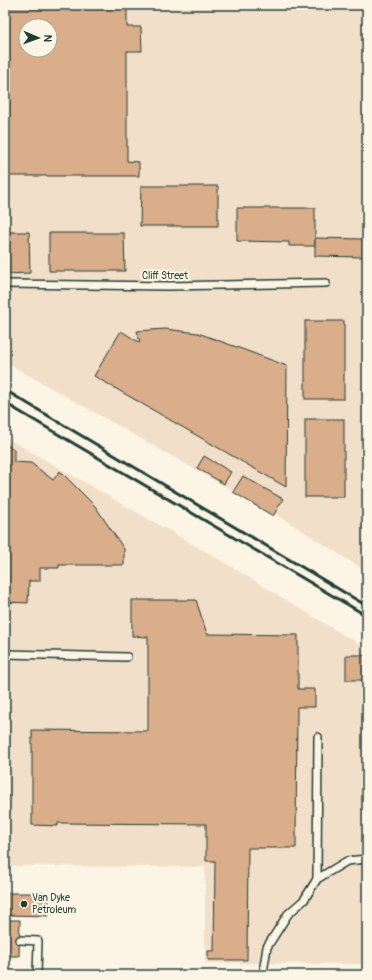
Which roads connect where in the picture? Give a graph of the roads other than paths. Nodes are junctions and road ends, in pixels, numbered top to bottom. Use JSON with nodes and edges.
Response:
{"nodes":[{"id":1,"x":326,"y":283,"type":"dead end"},
{"id":2,"x":5,"y":284,"type":"edge"},
{"id":3,"x":5,"y":654,"type":"edge"},
{"id":4,"x":128,"y":657,"type":"dead end"},
{"id":5,"x":318,"y":737,"type":"dead end"},
{"id":6,"x":367,"y":859,"type":"edge"},
{"id":7,"x":317,"y":879,"type":"junction"},
{"id":8,"x":20,"y":940,"type":"dead end"},
{"id":9,"x":37,"y":975,"type":"edge"},
{"id":10,"x":264,"y":975,"type":"edge"}],
"edges":[{"from":1,"to":2,"type":"lane","name":"Cliff Street"},
{"from":3,"to":4,"type":"lane"},
{"from":5,"to":7,"type":"lane"},
{"from":6,"to":7,"type":"lane"},
{"from":7,"to":10,"type":"lane"},
{"from":8,"to":9,"type":"lane"}]}
